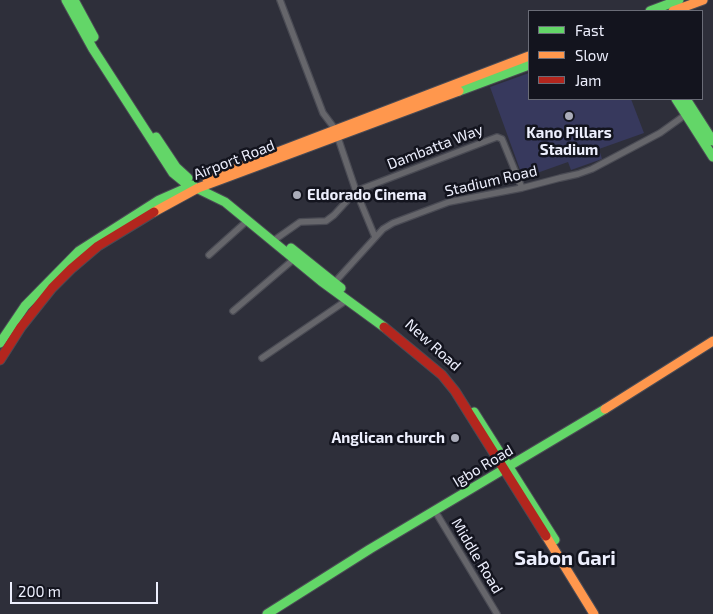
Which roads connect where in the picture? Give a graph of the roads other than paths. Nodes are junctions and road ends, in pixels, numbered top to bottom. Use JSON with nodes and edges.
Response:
{"nodes":[{"id":1,"x":66,"y":0,"type":"edge"},
{"id":2,"x":74,"y":0,"type":"edge"},
{"id":3,"x":280,"y":0,"type":"edge"},
{"id":4,"x":680,"y":0,"type":"edge"},
{"id":5,"x":703,"y":0,"type":"edge"},
{"id":6,"x":653,"y":10,"type":"edge"},
{"id":7,"x":677,"y":10,"type":"edge"},
{"id":8,"x":528,"y":56,"type":"edge"},
{"id":9,"x":528,"y":65,"type":"edge"},
{"id":10,"x":677,"y":100,"type":"edge"},
{"id":11,"x":686,"y":100,"type":"edge"},
{"id":12,"x":690,"y":112,"type":"junction"},
{"id":13,"x":336,"y":132,"type":"junction"},
{"id":14,"x":713,"y":141,"type":"edge"},
{"id":15,"x":713,"y":157,"type":"edge"},
{"id":16,"x":198,"y":185,"type":"junction"},
{"id":17,"x":522,"y":188,"type":"junction"},
{"id":18,"x":356,"y":191,"type":"junction"},
{"id":19,"x":248,"y":220,"type":"junction"},
{"id":20,"x":375,"y":237,"type":"junction"},
{"id":21,"x":275,"y":239,"type":"junction"},
{"id":22,"x":209,"y":255,"type":"dead end"},
{"id":23,"x":294,"y":259,"type":"junction"},
{"id":24,"x":324,"y":279,"type":"junction"},
{"id":25,"x":334,"y":283,"type":"junction"},
{"id":26,"x":49,"y":286,"type":"junction"},
{"id":27,"x":348,"y":300,"type":"junction"},
{"id":28,"x":233,"y":311,"type":"dead end"},
{"id":29,"x":398,"y":335,"type":"junction"},
{"id":30,"x":713,"y":341,"type":"edge"},
{"id":31,"x":0,"y":343,"type":"edge"},
{"id":32,"x":262,"y":358,"type":"dead end"},
{"id":33,"x":0,"y":360,"type":"edge"},
{"id":34,"x":507,"y":468,"type":"junction"},
{"id":35,"x":435,"y":511,"type":"junction"},
{"id":36,"x":267,"y":614,"type":"edge"},
{"id":37,"x":497,"y":614,"type":"edge"},
{"id":38,"x":594,"y":614,"type":"edge"},
{"id":39,"x":600,"y":614,"type":"edge"}],
"edges":[{"from":1,"to":16,"type":"street"},
{"from":2,"to":16,"type":"street"},
{"from":3,"to":13,"type":"street"},
{"from":4,"to":6,"type":"street"},
{"from":5,"to":7,"type":"street"},
{"from":8,"to":13,"type":"street","name":"Airport Road"},
{"from":9,"to":13,"type":"street","name":"Airport Road"},
{"from":10,"to":12,"type":"street"},
{"from":11,"to":12,"type":"street"},
{"from":12,"to":14,"type":"street"},
{"from":12,"to":15,"type":"street"},
{"from":12,"to":17,"type":"street","name":"Stadium Road"},
{"from":13,"to":16,"type":"street","name":"Airport Road"},
{"from":13,"to":18,"type":"street"},
{"from":16,"to":19,"type":"street","name":"New Road"},
{"from":16,"to":21,"type":"street","name":"New Road"},
{"from":16,"to":26,"type":"street","name":"Airport Road"},
{"from":17,"to":18,"type":"street","name":"Dambatta Way"},
{"from":17,"to":20,"type":"street","name":"Stadium Road"},
{"from":18,"to":20,"type":"street"},
{"from":18,"to":21,"type":"street"},
{"from":19,"to":21,"type":"street","name":"New Road"},
{"from":19,"to":22,"type":"street"},
{"from":20,"to":25,"type":"street","name":"Stadium Road"},
{"from":21,"to":23,"type":"street","name":"New Road"},
{"from":21,"to":24,"type":"street","name":"New Road"},
{"from":23,"to":24,"type":"street","name":"New Road"},
{"from":23,"to":28,"type":"street"},
{"from":24,"to":25,"type":"street","name":"New Road"},
{"from":24,"to":27,"type":"street","name":"New Road"},
{"from":25,"to":29,"type":"street","name":"New Road"},
{"from":26,"to":31,"type":"street","name":"Airport Road"},
{"from":26,"to":33,"type":"street","name":"Airport Road"},
{"from":27,"to":29,"type":"street","name":"New Road"},
{"from":27,"to":32,"type":"street"},
{"from":29,"to":34,"type":"street","name":"New Road"},
{"from":30,"to":34,"type":"street","name":"Igbo Road"},
{"from":34,"to":35,"type":"street","name":"Igbo Road"},
{"from":34,"to":38,"type":"street","name":"New Road"},
{"from":34,"to":39,"type":"street","name":"New Road"},
{"from":35,"to":36,"type":"street","name":"Igbo Road"},
{"from":35,"to":37,"type":"street","name":"Middle Road"}]}
